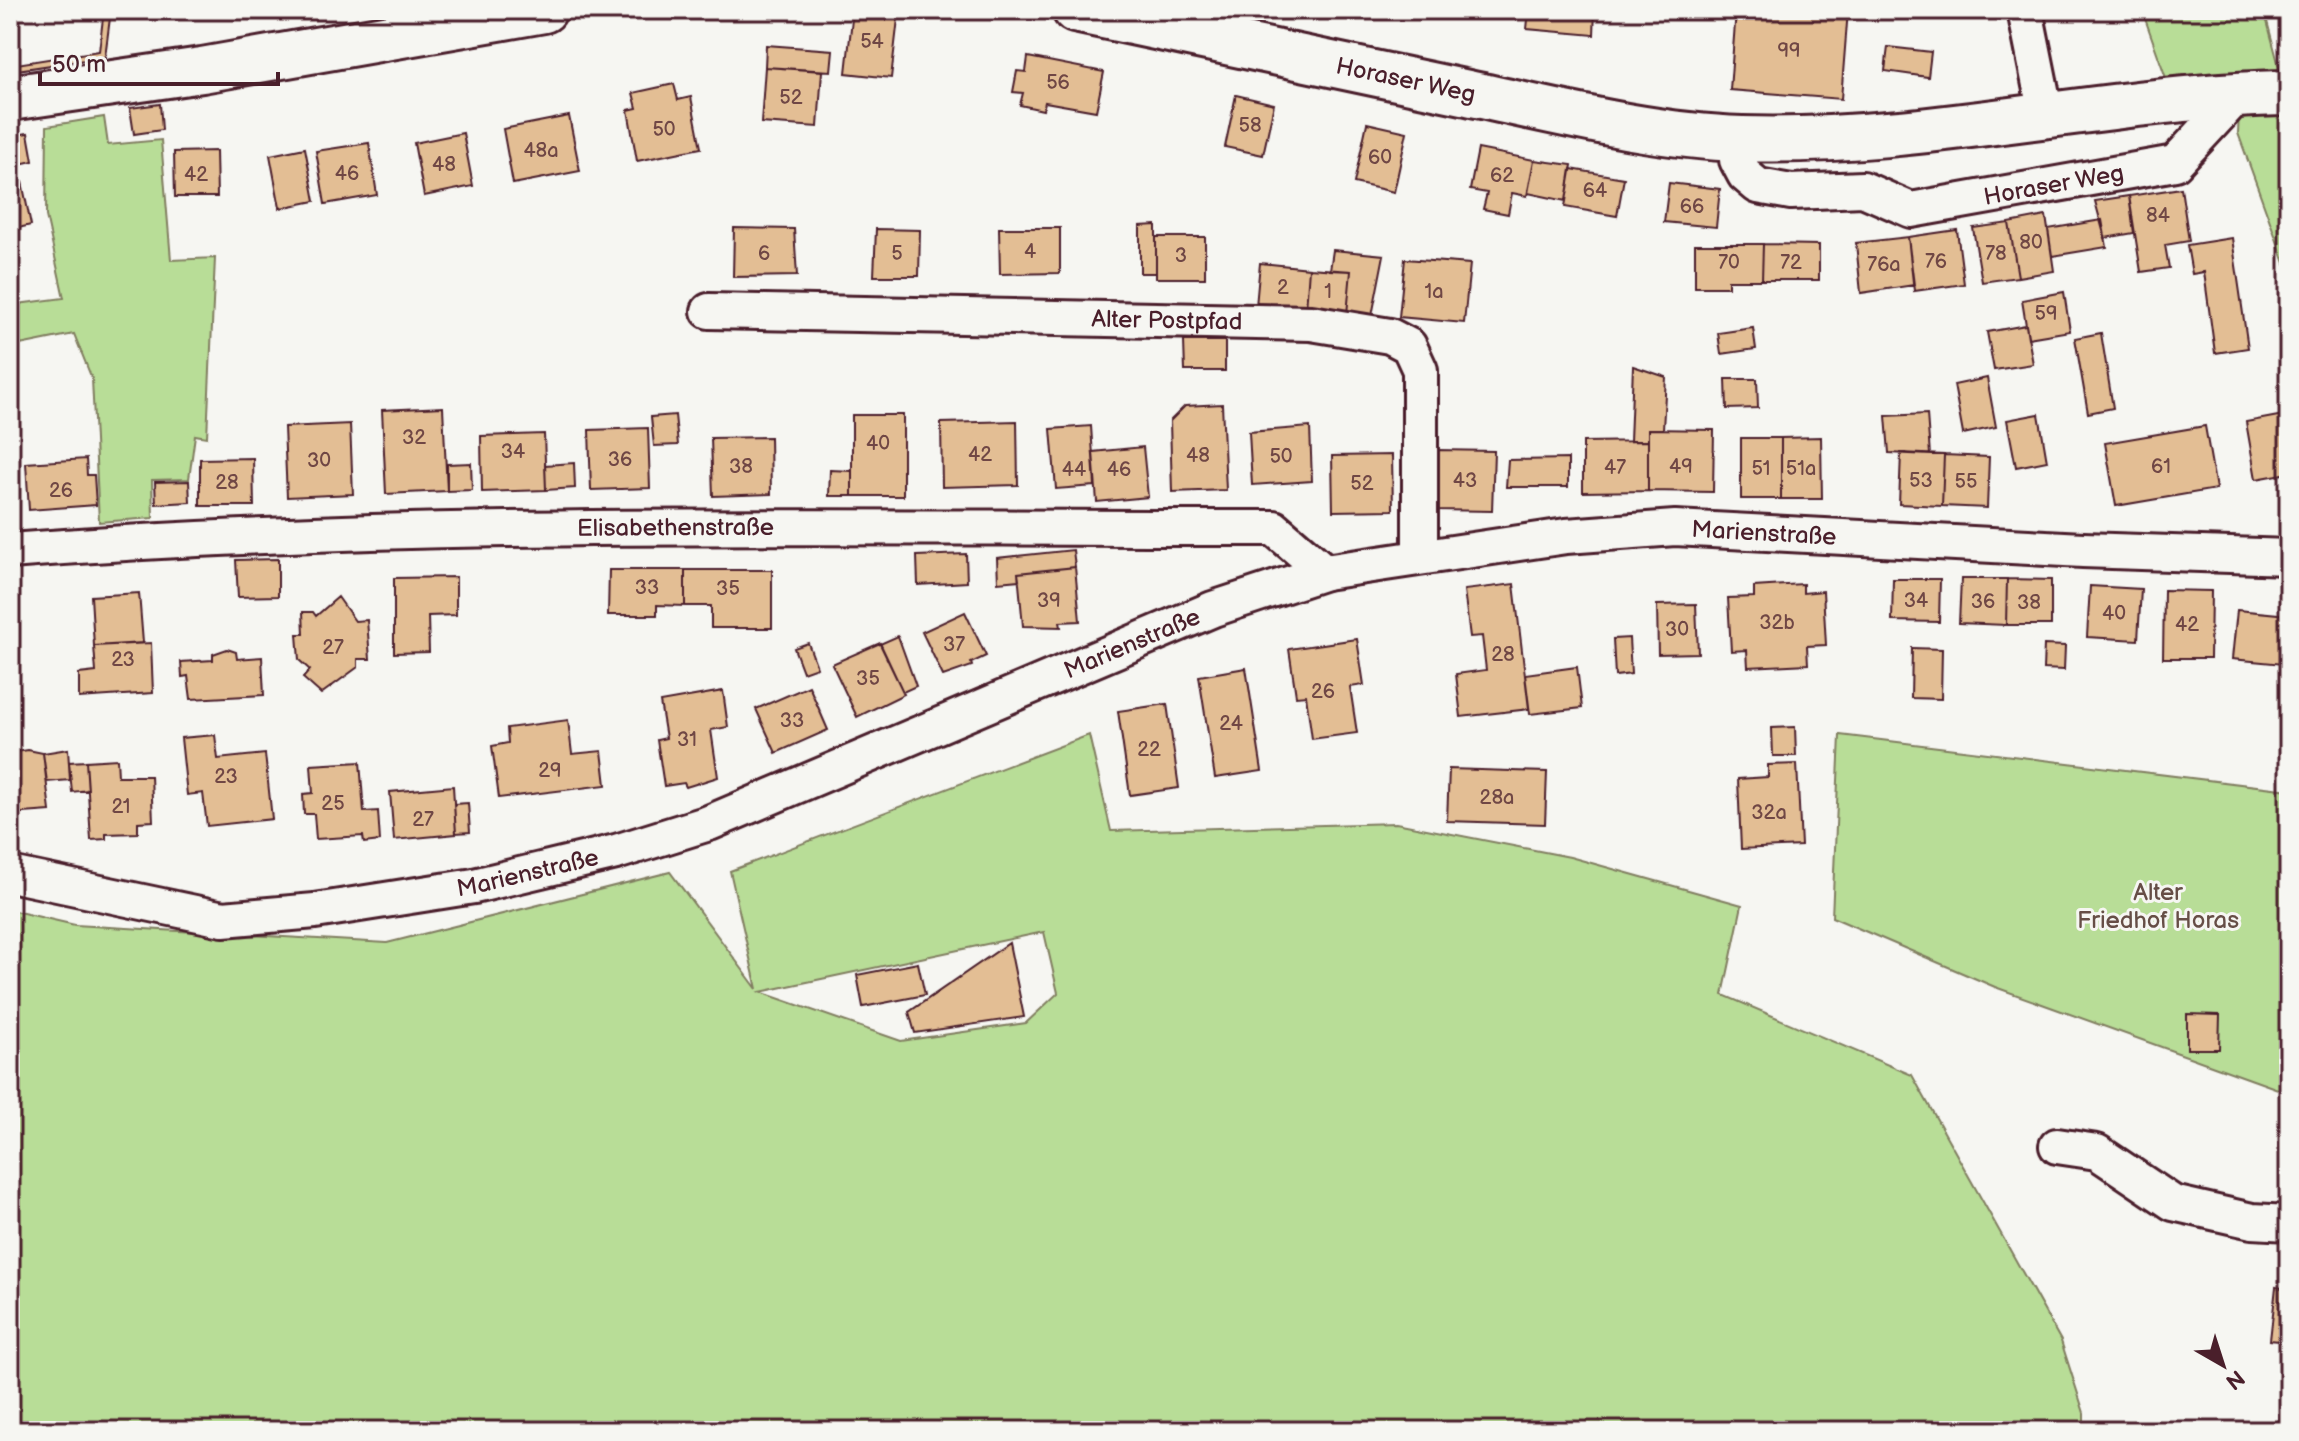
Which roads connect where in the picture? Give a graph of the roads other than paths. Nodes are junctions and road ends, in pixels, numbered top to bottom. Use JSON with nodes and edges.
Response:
{"nodes":[{"id":1,"x":544,"y":10,"type":"edge"},
{"id":2,"x":1075,"y":10,"type":"edge"},
{"id":3,"x":2025,"y":10,"type":"edge"},
{"id":4,"x":403,"y":22,"type":"edge"},
{"id":5,"x":2286,"y":93,"type":"edge"},
{"id":6,"x":2237,"y":96,"type":"junction"},
{"id":7,"x":10,"y":98,"type":"edge"},
{"id":8,"x":2046,"y":115,"type":"junction"},
{"id":9,"x":1738,"y":139,"type":"junction"},
{"id":10,"x":709,"y":311,"type":"dead end"},
{"id":11,"x":10,"y":551,"type":"edge"},
{"id":12,"x":1420,"y":557,"type":"junction"},
{"id":13,"x":2289,"y":557,"type":"edge"},
{"id":14,"x":1325,"y":572,"type":"junction"},
{"id":15,"x":10,"y":874,"type":"edge"},
{"id":16,"x":2057,"y":1146,"type":"dead end"},
{"id":17,"x":2289,"y":1223,"type":"edge"}],
"edges":[{"from":1,"to":4,"type":"main road"},
{"from":2,"to":9,"type":"main road","name":"Horaser Weg"},
{"from":3,"to":8,"type":"street"},
{"from":4,"to":7,"type":"main road"},
{"from":5,"to":6,"type":"main road","name":"Horaser Weg"},
{"from":6,"to":8,"type":"main road","name":"Horaser Weg"},
{"from":6,"to":9,"type":"street","name":"Horaser Weg"},
{"from":8,"to":9,"type":"main road","name":"Horaser Weg"},
{"from":10,"to":12,"type":"street","name":"Alter Postpfad"},
{"from":11,"to":14,"type":"street","name":"Elisabethenstraße"},
{"from":12,"to":13,"type":"street","name":"Marienstraße"},
{"from":12,"to":14,"type":"street","name":"Marienstraße"},
{"from":14,"to":15,"type":"street","name":"Marienstraße"},
{"from":16,"to":17,"type":"street"}]}
